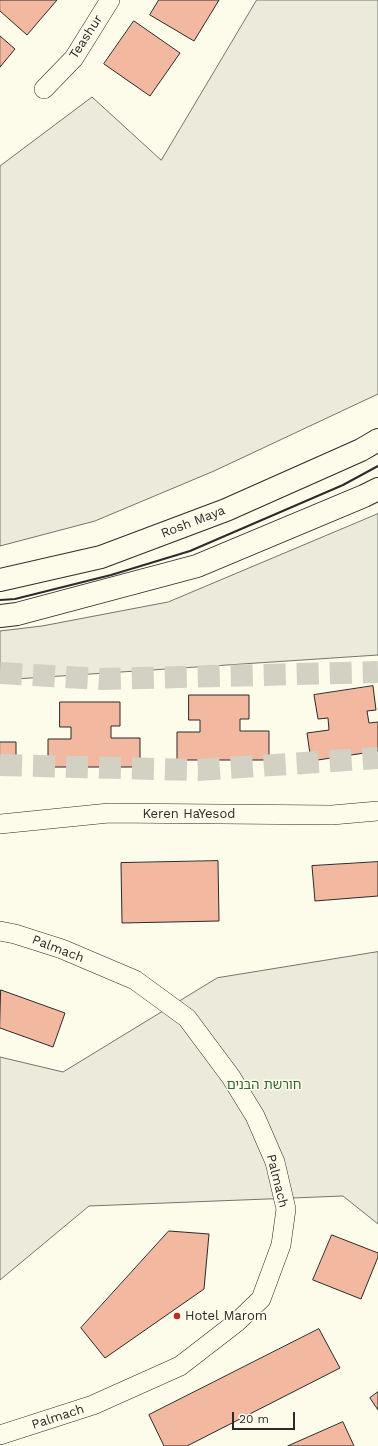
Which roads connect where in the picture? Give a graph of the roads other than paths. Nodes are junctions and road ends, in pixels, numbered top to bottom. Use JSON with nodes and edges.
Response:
{"nodes":[{"id":1,"x":110,"y":0,"type":"edge"},
{"id":2,"x":44,"y":89,"type":"dead end"},
{"id":3,"x":378,"y":440,"type":"edge"},
{"id":4,"x":378,"y":489,"type":"edge"},
{"id":5,"x":0,"y":580,"type":"edge"},
{"id":6,"x":0,"y":616,"type":"edge"},
{"id":7,"x":378,"y":811,"type":"edge"},
{"id":8,"x":0,"y":824,"type":"edge"},
{"id":9,"x":0,"y":931,"type":"edge"},
{"id":10,"x":0,"y":1435,"type":"edge"}],
"edges":[{"from":1,"to":2,"type":"street","name":"Teashur"},
{"from":3,"to":5,"type":"street","name":"Rosh Maya"},
{"from":4,"to":6,"type":"street"},
{"from":7,"to":8,"type":"street","name":"Keren HaYesod"},
{"from":9,"to":10,"type":"street","name":"Palmach"}]}
